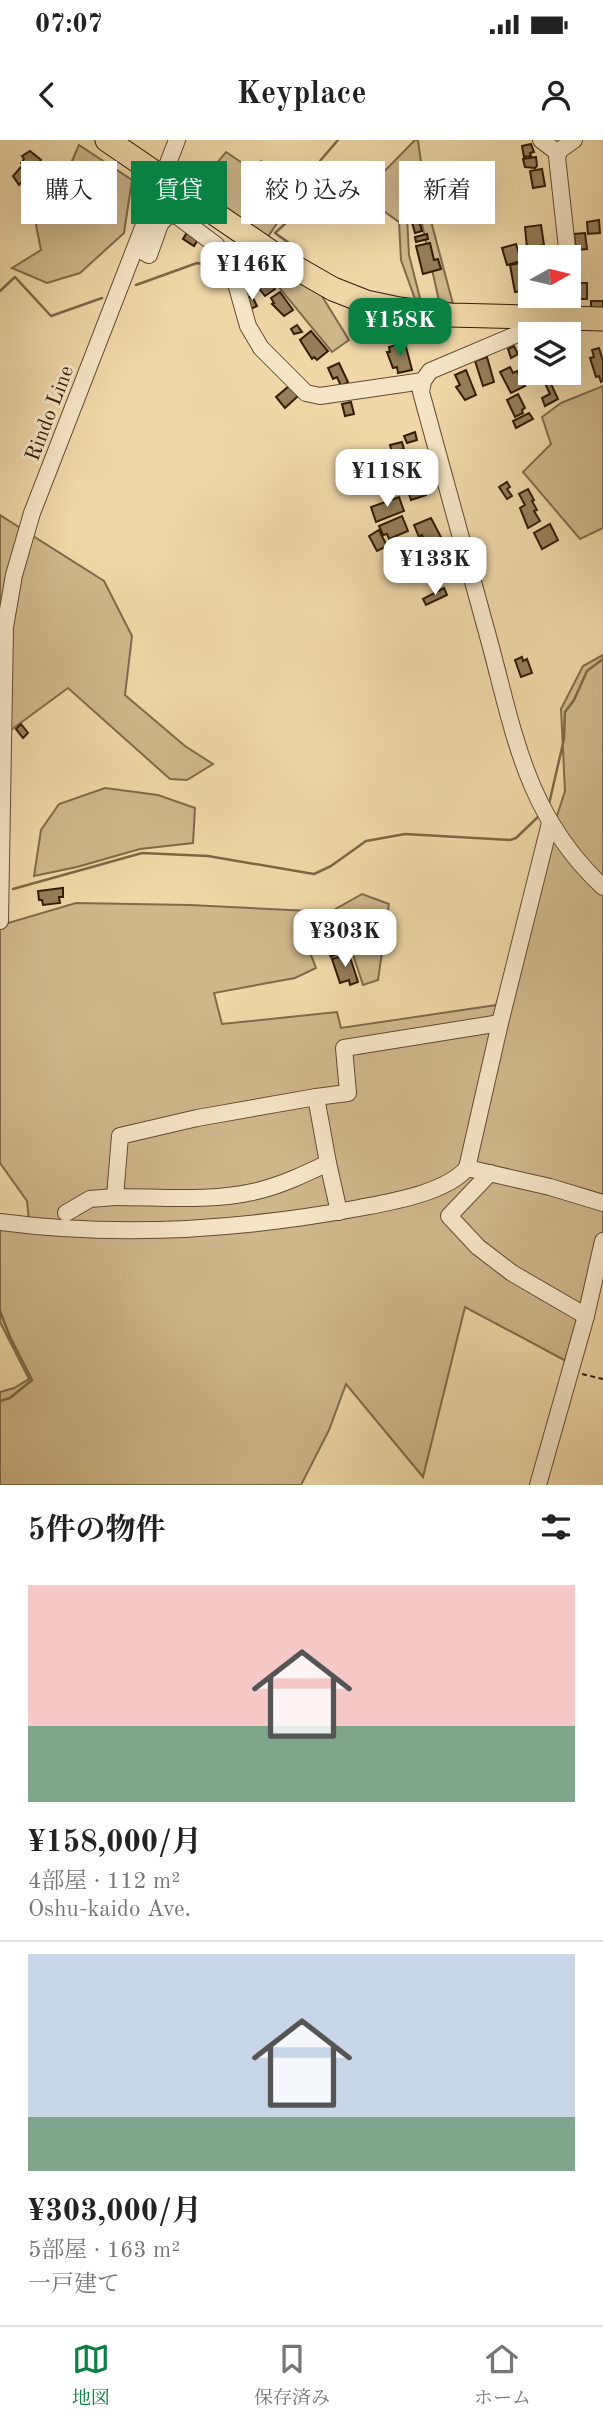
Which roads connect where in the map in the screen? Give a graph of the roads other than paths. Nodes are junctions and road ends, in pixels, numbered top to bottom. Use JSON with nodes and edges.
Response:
{"nodes":[{"id":1,"x":107,"y":140,"type":"edge"},
{"id":2,"x":177,"y":140,"type":"edge"},
{"id":3,"x":541,"y":140,"type":"edge"},
{"id":4,"x":574,"y":140,"type":"edge"},
{"id":5,"x":558,"y":153,"type":"junction"},
{"id":6,"x":137,"y":161,"type":"edge"},
{"id":7,"x":169,"y":161,"type":"edge"},
{"id":8,"x":227,"y":223,"type":"edge"},
{"id":9,"x":145,"y":224,"type":"edge"},
{"id":10,"x":568,"y":245,"type":"edge"},
{"id":11,"x":136,"y":248,"type":"junction"},
{"id":12,"x":570,"y":308,"type":"edge"},
{"id":13,"x":543,"y":318,"type":"junction"},
{"id":14,"x":570,"y":318,"type":"junction"},
{"id":15,"x":603,"y":319,"type":"edge"},
{"id":16,"x":423,"y":381,"type":"junction"},
{"id":17,"x":551,"y":824,"type":"junction"},
{"id":18,"x":603,"y":887,"type":"edge"},
{"id":19,"x":0,"y":921,"type":"edge"},
{"id":20,"x":500,"y":1023,"type":"junction"},
{"id":21,"x":316,"y":1097,"type":"junction"},
{"id":22,"x":328,"y":1163,"type":"junction"},
{"id":23,"x":467,"y":1168,"type":"junction"},
{"id":24,"x":490,"y":1173,"type":"junction"},
{"id":25,"x":115,"y":1197,"type":"junction"},
{"id":26,"x":603,"y":1203,"type":"edge"},
{"id":27,"x":339,"y":1212,"type":"junction"},
{"id":28,"x":66,"y":1213,"type":"dead end"},
{"id":29,"x":0,"y":1222,"type":"edge"},
{"id":30,"x":603,"y":1241,"type":"edge"},
{"id":31,"x":586,"y":1316,"type":"junction"},
{"id":32,"x":538,"y":1485,"type":"edge"}],
"edges":[{"from":1,"to":6,"type":"highway"},
{"from":2,"to":7,"type":"street","name":"Rindo Line"},
{"from":3,"to":5,"type":"street"},
{"from":4,"to":5,"type":"street"},
{"from":5,"to":10,"type":"street"},
{"from":8,"to":13,"type":"highway"},
{"from":9,"to":11,"type":"street","name":"Rindo Line"},
{"from":11,"to":16,"type":"street"},
{"from":11,"to":19,"type":"street","name":"Rindo Line"},
{"from":12,"to":14,"type":"street"},
{"from":13,"to":14,"type":"highway"},
{"from":13,"to":16,"type":"street"},
{"from":14,"to":15,"type":"highway"},
{"from":16,"to":17,"type":"street"},
{"from":17,"to":18,"type":"street"},
{"from":17,"to":20,"type":"street"},
{"from":20,"to":21,"type":"street"},
{"from":20,"to":23,"type":"street"},
{"from":21,"to":22,"type":"street"},
{"from":21,"to":25,"type":"street"},
{"from":22,"to":25,"type":"street"},
{"from":22,"to":27,"type":"street"},
{"from":23,"to":24,"type":"street"},
{"from":23,"to":27,"type":"street"},
{"from":24,"to":26,"type":"street"},
{"from":24,"to":31,"type":"street"},
{"from":25,"to":28,"type":"street"},
{"from":27,"to":29,"type":"street"},
{"from":30,"to":31,"type":"street"},
{"from":31,"to":32,"type":"street"}]}
